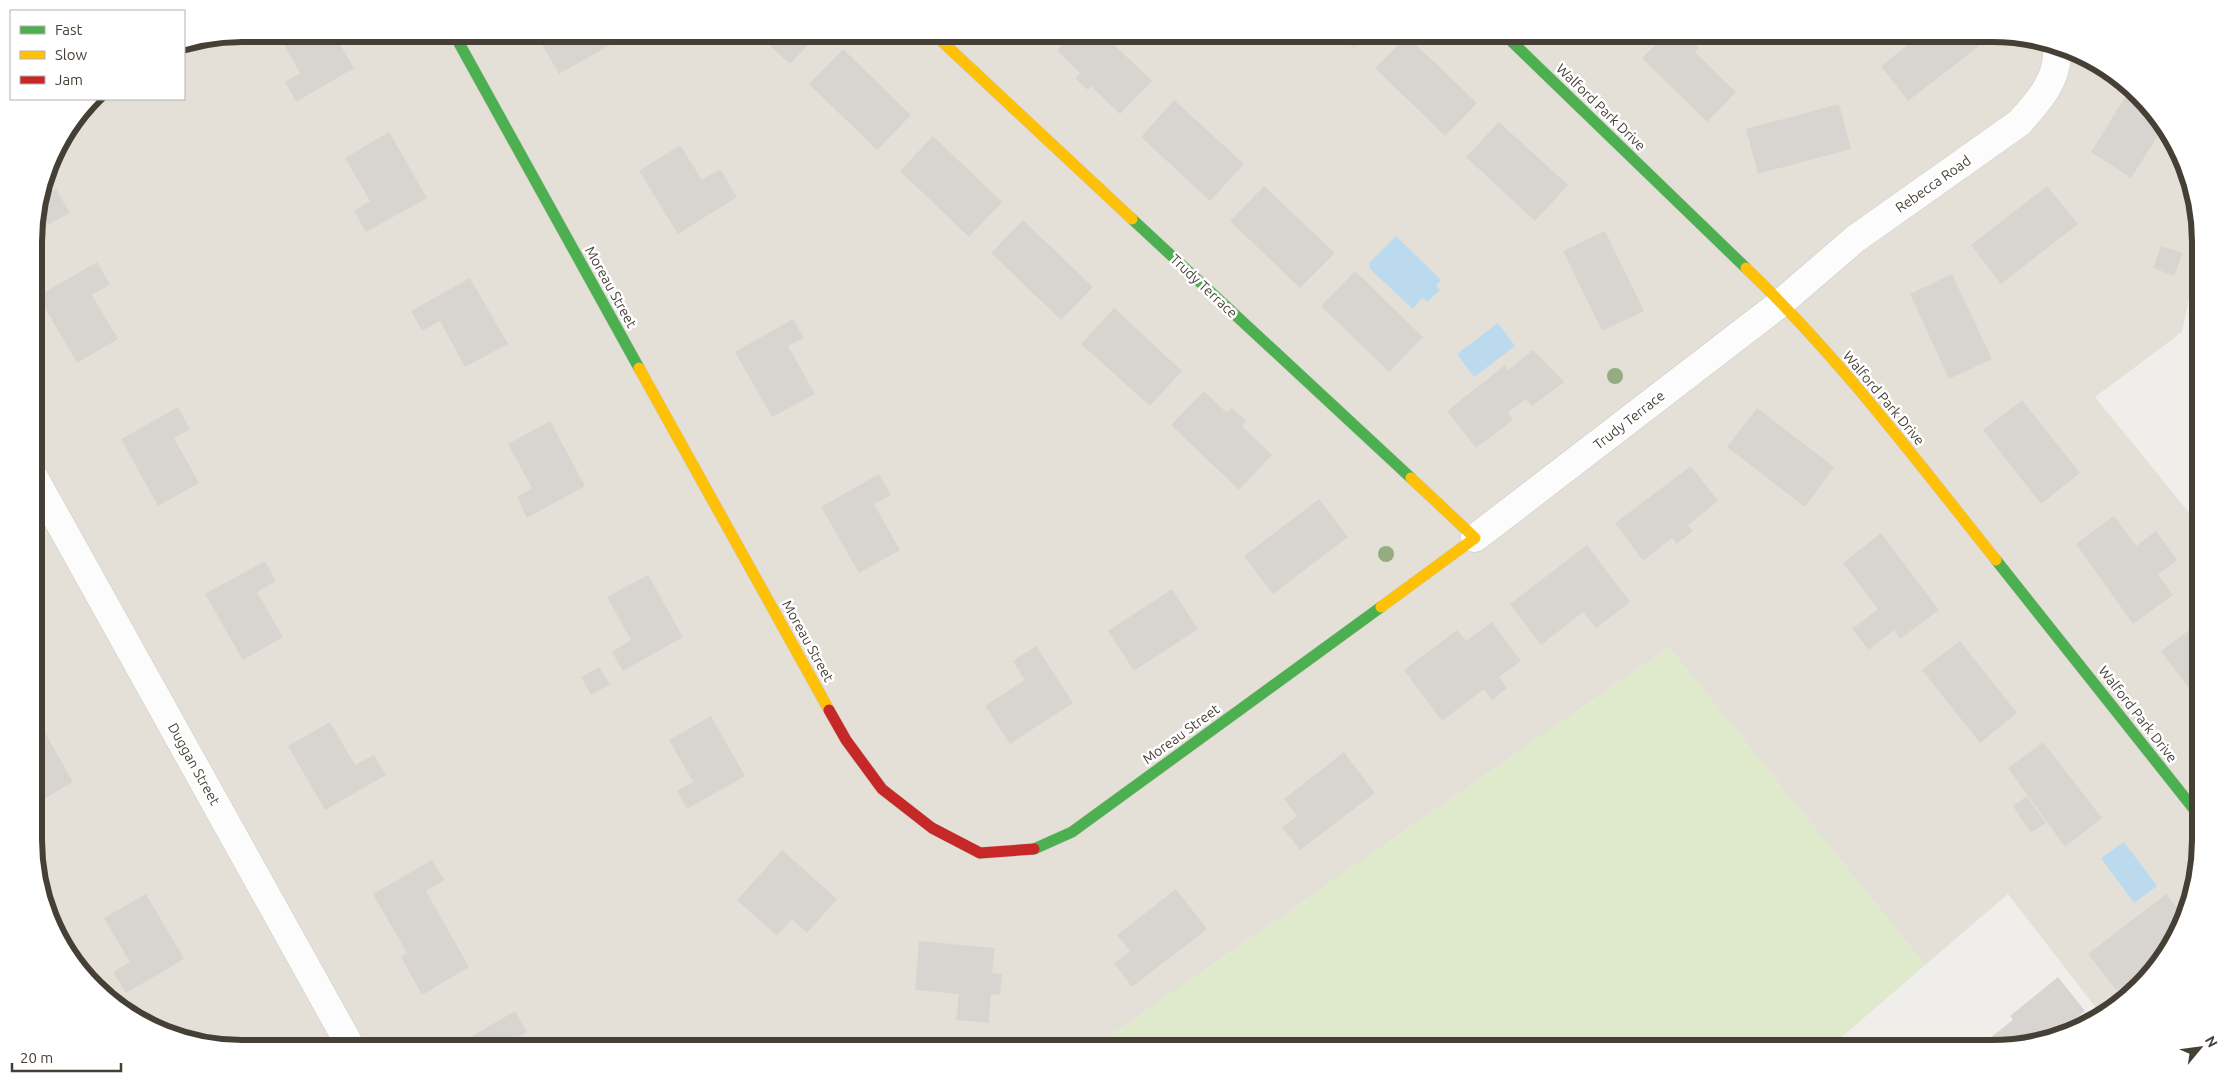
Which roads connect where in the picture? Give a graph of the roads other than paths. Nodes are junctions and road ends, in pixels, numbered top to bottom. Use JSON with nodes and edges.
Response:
{"nodes":[{"id":1,"x":458,"y":42,"type":"edge"},
{"id":2,"x":943,"y":42,"type":"edge"},
{"id":3,"x":1512,"y":42,"type":"edge"},
{"id":4,"x":2057,"y":53,"type":"edge"},
{"id":5,"x":1782,"y":302,"type":"junction"},
{"id":6,"x":42,"y":491,"type":"edge"},
{"id":7,"x":1475,"y":538,"type":"junction"},
{"id":8,"x":1333,"y":642,"type":"joint"},
{"id":9,"x":2192,"y":807,"type":"edge"},
{"id":10,"x":347,"y":1040,"type":"edge"}],
"edges":[{"from":1,"to":8,"type":"street","name":"Moreau Street"},
{"from":2,"to":7,"type":"street","name":"Trudy Terrace"},
{"from":3,"to":5,"type":"street","name":"Walford Park Drive"},
{"from":4,"to":5,"type":"street","name":"Rebecca Road"},
{"from":5,"to":7,"type":"street","name":"Trudy Terrace"},
{"from":5,"to":9,"type":"street","name":"Walford Park Drive"},
{"from":6,"to":10,"type":"street","name":"Duggan Street"},
{"from":7,"to":8,"type":"street","name":"Trudy Terrace"}]}
